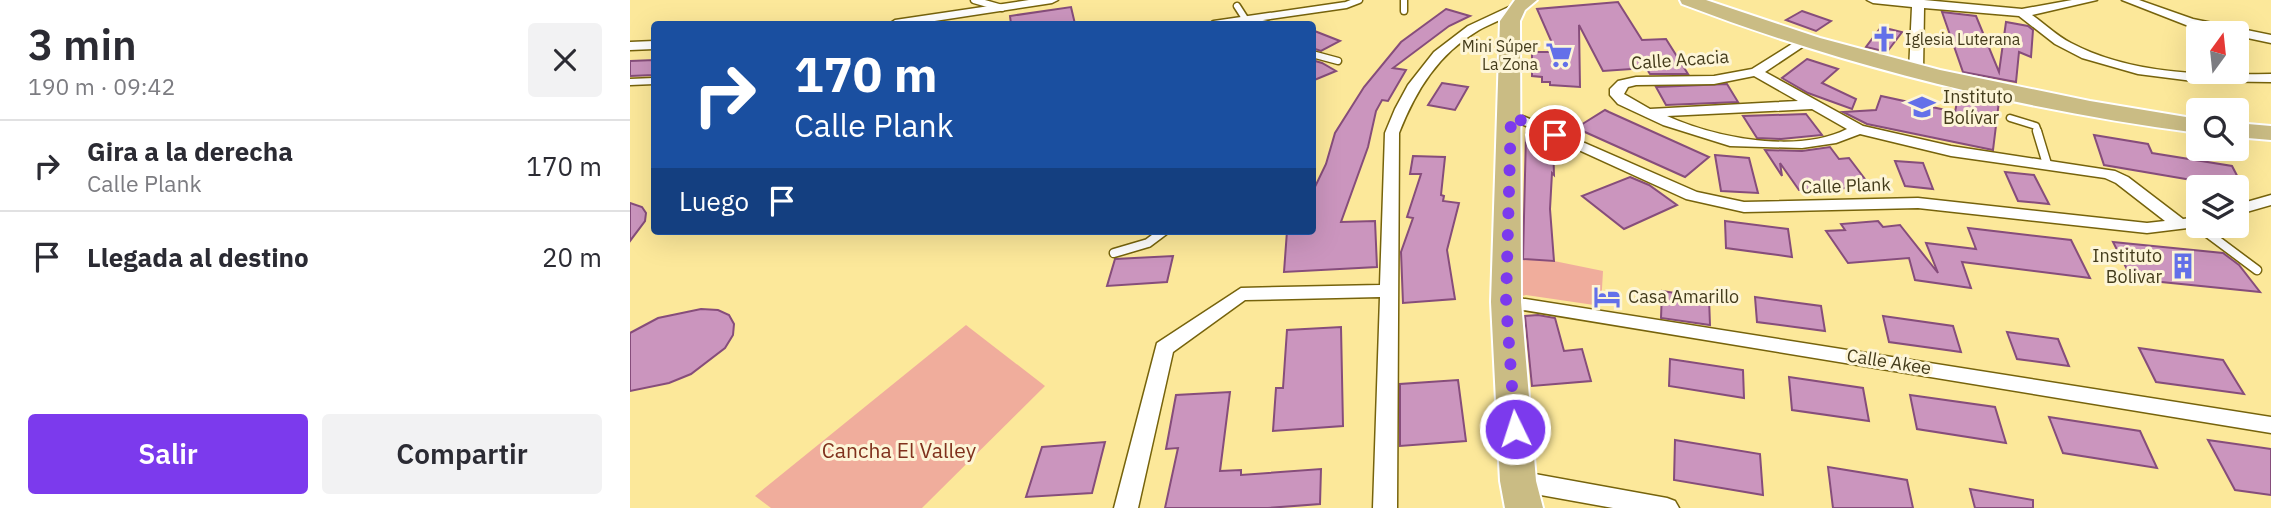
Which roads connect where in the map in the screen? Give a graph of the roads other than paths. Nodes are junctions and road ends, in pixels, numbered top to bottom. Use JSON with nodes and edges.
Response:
{"nodes":[{"id":1,"x":974,"y":0,"type":"edge"},
{"id":2,"x":1052,"y":0,"type":"edge"},
{"id":3,"x":1359,"y":0,"type":"edge"},
{"id":4,"x":1404,"y":0,"type":"edge"},
{"id":5,"x":1689,"y":0,"type":"edge"},
{"id":6,"x":1873,"y":0,"type":"edge"},
{"id":7,"x":2091,"y":0,"type":"edge"},
{"id":8,"x":2128,"y":0,"type":"edge"},
{"id":9,"x":1025,"y":2,"type":"edge"},
{"id":10,"x":985,"y":3,"type":"junction"},
{"id":11,"x":1522,"y":3,"type":"edge"},
{"id":12,"x":1918,"y":3,"type":"edge"},
{"id":13,"x":998,"y":4,"type":"edge"},
{"id":14,"x":1237,"y":6,"type":"dead end"},
{"id":15,"x":1404,"y":12,"type":"dead end"},
{"id":16,"x":2022,"y":13,"type":"junction"},
{"id":17,"x":1246,"y":20,"type":"junction"},
{"id":18,"x":910,"y":21,"type":"edge"},
{"id":19,"x":1006,"y":21,"type":"edge"},
{"id":20,"x":1238,"y":21,"type":"edge"},
{"id":21,"x":1251,"y":21,"type":"edge"},
{"id":22,"x":2271,"y":39,"type":"edge"},
{"id":23,"x":1803,"y":41,"type":"junction"},
{"id":24,"x":651,"y":45,"type":"edge"},
{"id":25,"x":631,"y":47,"type":"edge"},
{"id":26,"x":1316,"y":55,"type":"edge"},
{"id":27,"x":1338,"y":61,"type":"dead end"},
{"id":28,"x":1916,"y":71,"type":"junction"},
{"id":29,"x":1756,"y":72,"type":"junction"},
{"id":30,"x":2271,"y":78,"type":"edge"},
{"id":31,"x":651,"y":81,"type":"edge"},
{"id":32,"x":630,"y":82,"type":"edge"},
{"id":33,"x":1811,"y":105,"type":"junction"},
{"id":34,"x":1648,"y":114,"type":"junction"},
{"id":35,"x":1511,"y":116,"type":"junction"},
{"id":36,"x":2010,"y":118,"type":"dead end"},
{"id":37,"x":2186,"y":124,"type":"edge"},
{"id":38,"x":1858,"y":129,"type":"junction"},
{"id":39,"x":2249,"y":131,"type":"edge"},
{"id":40,"x":2271,"y":133,"type":"edge"},
{"id":41,"x":2047,"y":164,"type":"junction"},
{"id":42,"x":2271,"y":200,"type":"edge"},
{"id":43,"x":2249,"y":206,"type":"edge"},
{"id":44,"x":2186,"y":220,"type":"edge"},
{"id":45,"x":2186,"y":224,"type":"edge"},
{"id":46,"x":1161,"y":235,"type":"edge"},
{"id":47,"x":2212,"y":238,"type":"edge"},
{"id":48,"x":1114,"y":253,"type":"dead end"},
{"id":49,"x":2257,"y":270,"type":"dead end"},
{"id":50,"x":1388,"y":291,"type":"junction"},
{"id":51,"x":1506,"y":302,"type":"junction"},
{"id":52,"x":2271,"y":425,"type":"edge"},
{"id":53,"x":1521,"y":494,"type":"edge"},
{"id":54,"x":1126,"y":508,"type":"edge"},
{"id":55,"x":1385,"y":508,"type":"edge"},
{"id":56,"x":1667,"y":508,"type":"edge"}],
"edges":[{"from":1,"to":10,"type":"lane"},
{"from":2,"to":9,"type":"street"},
{"from":3,"to":17,"type":"lane"},
{"from":4,"to":15,"type":"lane"},
{"from":5,"to":23,"type":"main road"},
{"from":6,"to":12,"type":"street"},
{"from":7,"to":16,"type":"street"},
{"from":8,"to":22,"type":"street"},
{"from":9,"to":13,"type":"street"},
{"from":10,"to":13,"type":"lane"},
{"from":10,"to":13,"type":"lane"},
{"from":11,"to":35,"type":"main road"},
{"from":11,"to":50,"type":"street"},
{"from":12,"to":16,"type":"street"},
{"from":12,"to":28,"type":"street"},
{"from":13,"to":18,"type":"street"},
{"from":13,"to":19,"type":"street"},
{"from":14,"to":17,"type":"lane"},
{"from":16,"to":30,"type":"street"},
{"from":17,"to":20,"type":"lane"},
{"from":17,"to":21,"type":"lane"},
{"from":23,"to":28,"type":"main road"},
{"from":23,"to":29,"type":"street"},
{"from":24,"to":25,"type":"street"},
{"from":26,"to":27,"type":"lane"},
{"from":28,"to":37,"type":"main road"},
{"from":29,"to":33,"type":"street"},
{"from":29,"to":34,"type":"street","name":"Calle Acacia"},
{"from":31,"to":32,"type":"lane"},
{"from":33,"to":34,"type":"street"},
{"from":33,"to":38,"type":"street"},
{"from":34,"to":38,"type":"street","name":"Calle Acacia"},
{"from":35,"to":45,"type":"street","name":"Calle Plank"},
{"from":35,"to":51,"type":"main road"},
{"from":36,"to":41,"type":"lane"},
{"from":38,"to":41,"type":"street"},
{"from":39,"to":40,"type":"main road"},
{"from":41,"to":44,"type":"street"},
{"from":42,"to":43,"type":"street"},
{"from":46,"to":48,"type":"lane"},
{"from":47,"to":49,"type":"lane"},
{"from":50,"to":54,"type":"street"},
{"from":50,"to":55,"type":"street"},
{"from":51,"to":52,"type":"street","name":"Calle Akee"},
{"from":51,"to":53,"type":"main road"},
{"from":53,"to":56,"type":"street"}]}
